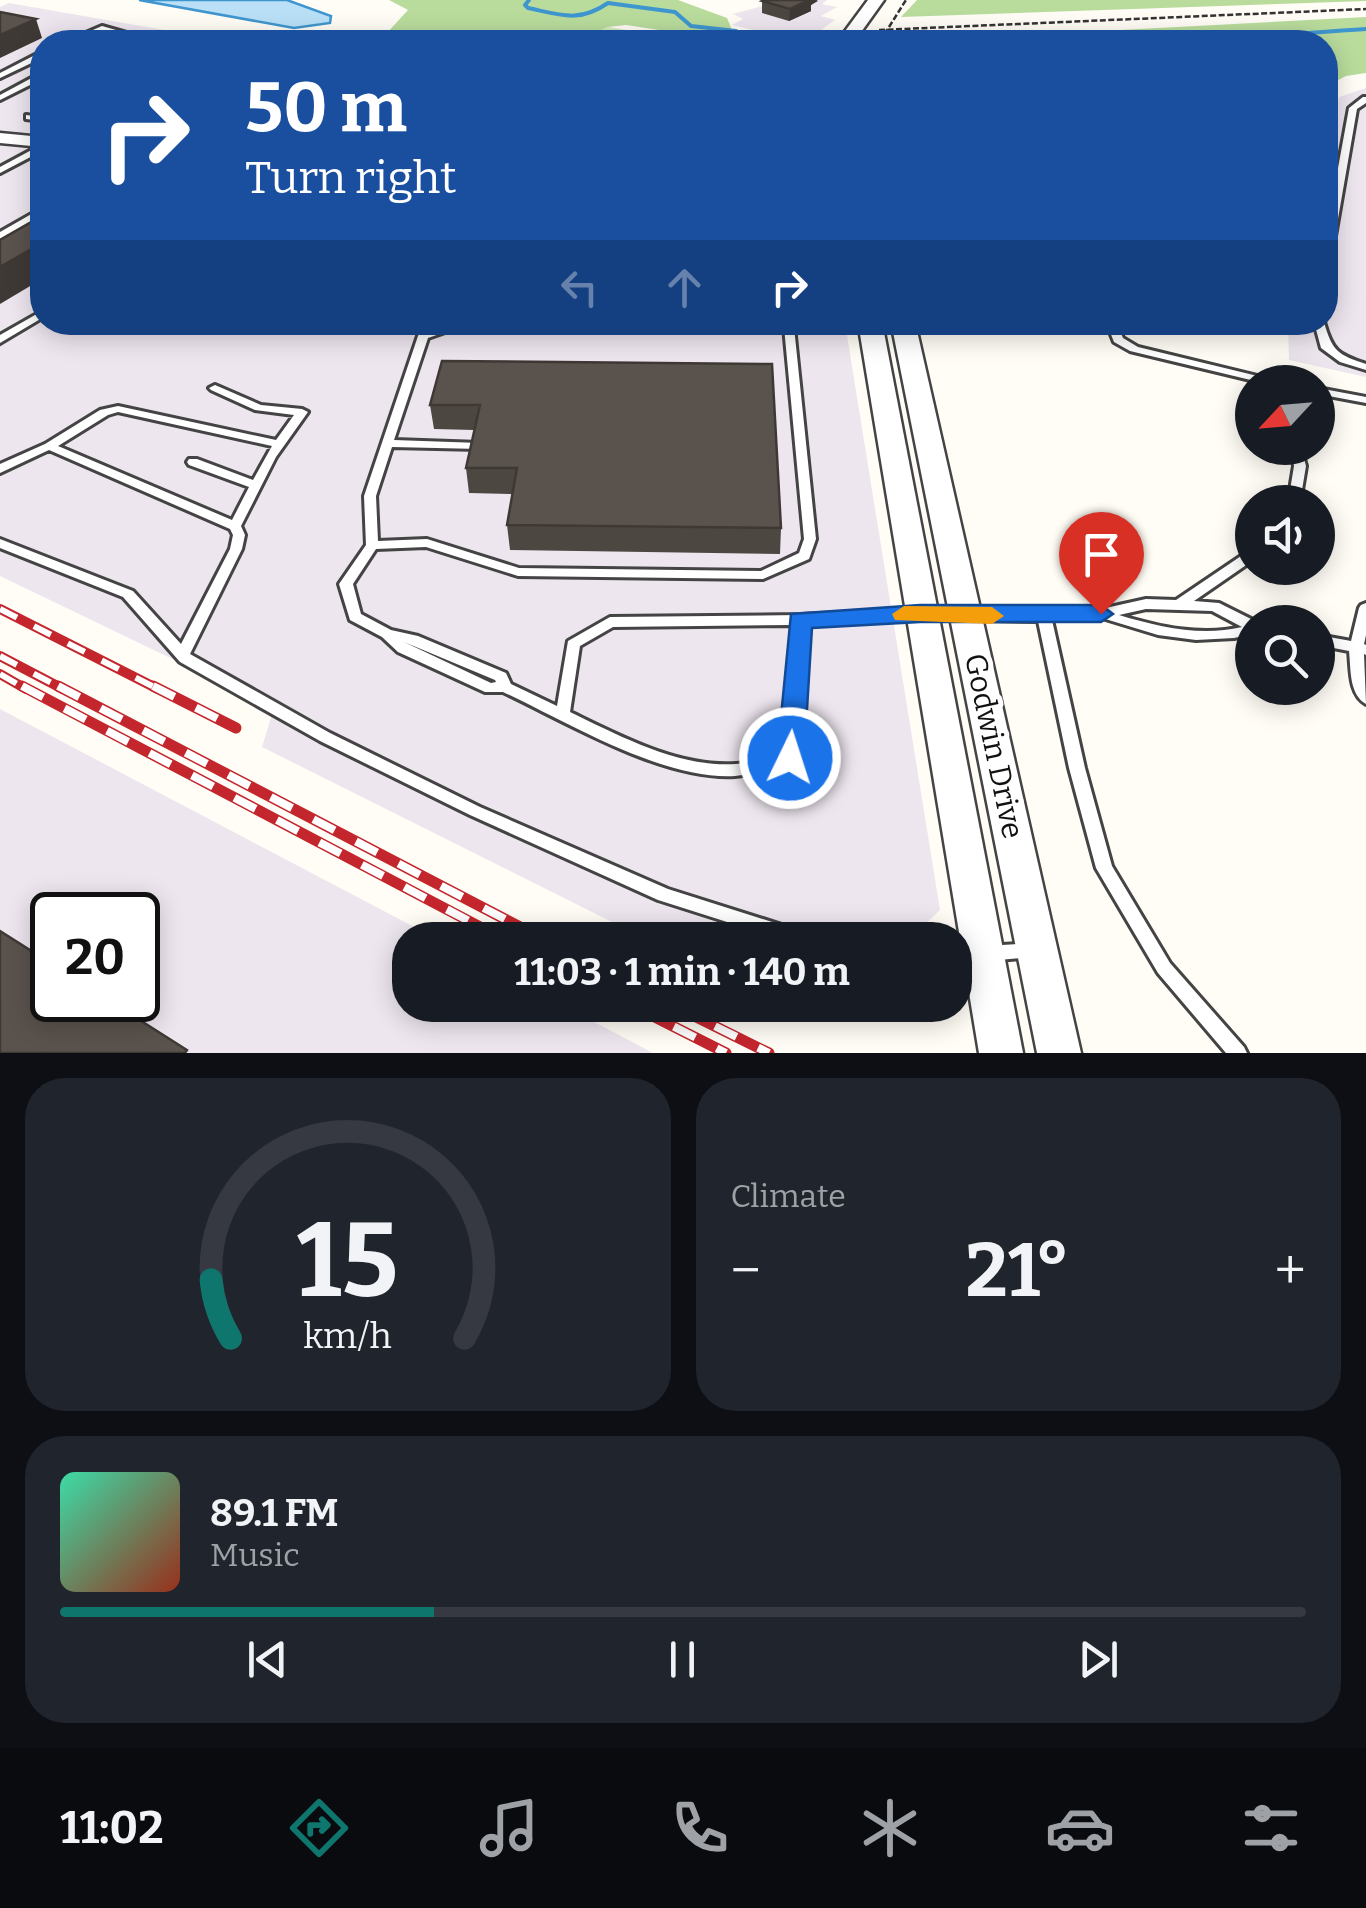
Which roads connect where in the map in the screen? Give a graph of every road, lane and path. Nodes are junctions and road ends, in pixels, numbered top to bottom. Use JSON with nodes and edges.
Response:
{"nodes":[{"id":1,"x":876,"y":0,"type":"edge"},
{"id":2,"x":906,"y":0,"type":"edge"},
{"id":3,"x":1366,"y":9,"type":"edge"},
{"id":4,"x":854,"y":30,"type":"edge"},
{"id":5,"x":879,"y":30,"type":"dead end"},
{"id":6,"x":886,"y":30,"type":"edge"},
{"id":7,"x":30,"y":61,"type":"edge"},
{"id":8,"x":0,"y":76,"type":"edge"},
{"id":9,"x":30,"y":82,"type":"edge"},
{"id":10,"x":0,"y":98,"type":"edge"},
{"id":11,"x":1366,"y":99,"type":"edge"},
{"id":12,"x":0,"y":138,"type":"edge"},
{"id":13,"x":30,"y":143,"type":"edge"},
{"id":14,"x":30,"y":153,"type":"edge"},
{"id":15,"x":0,"y":166,"type":"edge"},
{"id":16,"x":1338,"y":194,"type":"edge"},
{"id":17,"x":30,"y":219,"type":"edge"},
{"id":18,"x":0,"y":236,"type":"edge"},
{"id":19,"x":30,"y":321,"type":"edge"},
{"id":20,"x":426,"y":335,"type":"edge"},
{"id":21,"x":789,"y":335,"type":"edge"},
{"id":22,"x":872,"y":335,"type":"edge"},
{"id":23,"x":906,"y":335,"type":"edge"},
{"id":24,"x":1116,"y":335,"type":"edge"},
{"id":25,"x":1322,"y":335,"type":"edge"},
{"id":26,"x":0,"y":340,"type":"edge"},
{"id":27,"x":1366,"y":367,"type":"edge"},
{"id":28,"x":1235,"y":374,"type":"edge"},
{"id":29,"x":215,"y":388,"type":"dead end"},
{"id":30,"x":1335,"y":394,"type":"edge"},
{"id":31,"x":1366,"y":400,"type":"edge"},
{"id":32,"x":388,"y":443,"type":"junction"},
{"id":33,"x":279,"y":444,"type":"junction"},
{"id":34,"x":49,"y":446,"type":"junction"},
{"id":35,"x":480,"y":446,"type":"edge"},
{"id":36,"x":193,"y":462,"type":"dead end"},
{"id":37,"x":0,"y":469,"type":"edge"},
{"id":38,"x":256,"y":485,"type":"junction"},
{"id":39,"x":235,"y":526,"type":"junction"},
{"id":40,"x":0,"y":543,"type":"edge"},
{"id":41,"x":372,"y":545,"type":"junction"},
{"id":42,"x":1235,"y":568,"type":"edge"},
{"id":43,"x":1180,"y":605,"type":"junction"},
{"id":44,"x":1366,"y":608,"type":"edge"},
{"id":45,"x":920,"y":614,"type":"junction"},
{"id":46,"x":1101,"y":614,"type":"junction"},
{"id":47,"x":966,"y":615,"type":"junction"},
{"id":48,"x":1044,"y":616,"type":"junction"},
{"id":49,"x":1235,"y":618,"type":"edge"},
{"id":50,"x":800,"y":620,"type":"junction"},
{"id":51,"x":1235,"y":634,"type":"edge"},
{"id":52,"x":1335,"y":643,"type":"edge"},
{"id":53,"x":1361,"y":648,"type":"edge"},
{"id":54,"x":182,"y":655,"type":"junction"},
{"id":55,"x":1366,"y":699,"type":"edge"},
{"id":56,"x":564,"y":713,"type":"junction"},
{"id":57,"x":750,"y":922,"type":"edge"},
{"id":58,"x":964,"y":922,"type":"edge"},
{"id":59,"x":1037,"y":950,"type":"junction"},
{"id":60,"x":972,"y":954,"type":"edge"},
{"id":61,"x":972,"y":963,"type":"edge"},
{"id":62,"x":1001,"y":1053,"type":"edge"},
{"id":63,"x":1059,"y":1053,"type":"edge"},
{"id":64,"x":1238,"y":1053,"type":"edge"}],
"edges":[{"from":1,"to":4,"type":"street"},
{"from":2,"to":6,"type":"path","bridge":true},
{"from":3,"to":5,"type":"path"},
{"from":7,"to":8,"type":"lane"},
{"from":9,"to":10,"type":"lane"},
{"from":11,"to":16,"type":"lane"},
{"from":12,"to":13,"type":"street"},
{"from":14,"to":15,"type":"lane"},
{"from":17,"to":18,"type":"lane"},
{"from":19,"to":26,"type":"lane"},
{"from":20,"to":32,"type":"lane"},
{"from":21,"to":41,"type":"lane"},
{"from":22,"to":45,"type":"street","name":"Godwin Drive"},
{"from":23,"to":47,"type":"street","name":"Godwin Drive"},
{"from":24,"to":28,"type":"lane"},
{"from":25,"to":27,"type":"lane"},
{"from":29,"to":33,"type":"lane"},
{"from":30,"to":31,"type":"lane"},
{"from":32,"to":35,"type":"lane"},
{"from":32,"to":41,"type":"lane"},
{"from":33,"to":34,"type":"lane"},
{"from":33,"to":38,"type":"lane"},
{"from":34,"to":37,"type":"lane"},
{"from":34,"to":39,"type":"lane"},
{"from":36,"to":38,"type":"lane"},
{"from":38,"to":39,"type":"lane"},
{"from":39,"to":54,"type":"lane"},
{"from":40,"to":54,"type":"lane"},
{"from":41,"to":56,"type":"lane"},
{"from":42,"to":43,"type":"lane"},
{"from":43,"to":46,"type":"lane"},
{"from":43,"to":49,"type":"lane"},
{"from":44,"to":53,"type":"lane"},
{"from":45,"to":47,"type":"lane"},
{"from":45,"to":50,"type":"lane"},
{"from":45,"to":58,"type":"street","name":"Godwin Drive"},
{"from":46,"to":48,"type":"lane"},
{"from":46,"to":51,"type":"lane"},
{"from":47,"to":48,"type":"lane"},
{"from":47,"to":59,"type":"street","name":"Godwin Drive"},
{"from":48,"to":64,"type":"lane"},
{"from":50,"to":56,"type":"lane"},
{"from":50,"to":56,"type":"lane"},
{"from":52,"to":53,"type":"lane"},
{"from":53,"to":55,"type":"lane"},
{"from":54,"to":57,"type":"lane"},
{"from":59,"to":60,"type":"lane"},
{"from":59,"to":63,"type":"street","name":"Godwin Drive"},
{"from":61,"to":62,"type":"street","name":"Godwin Drive"}]}
